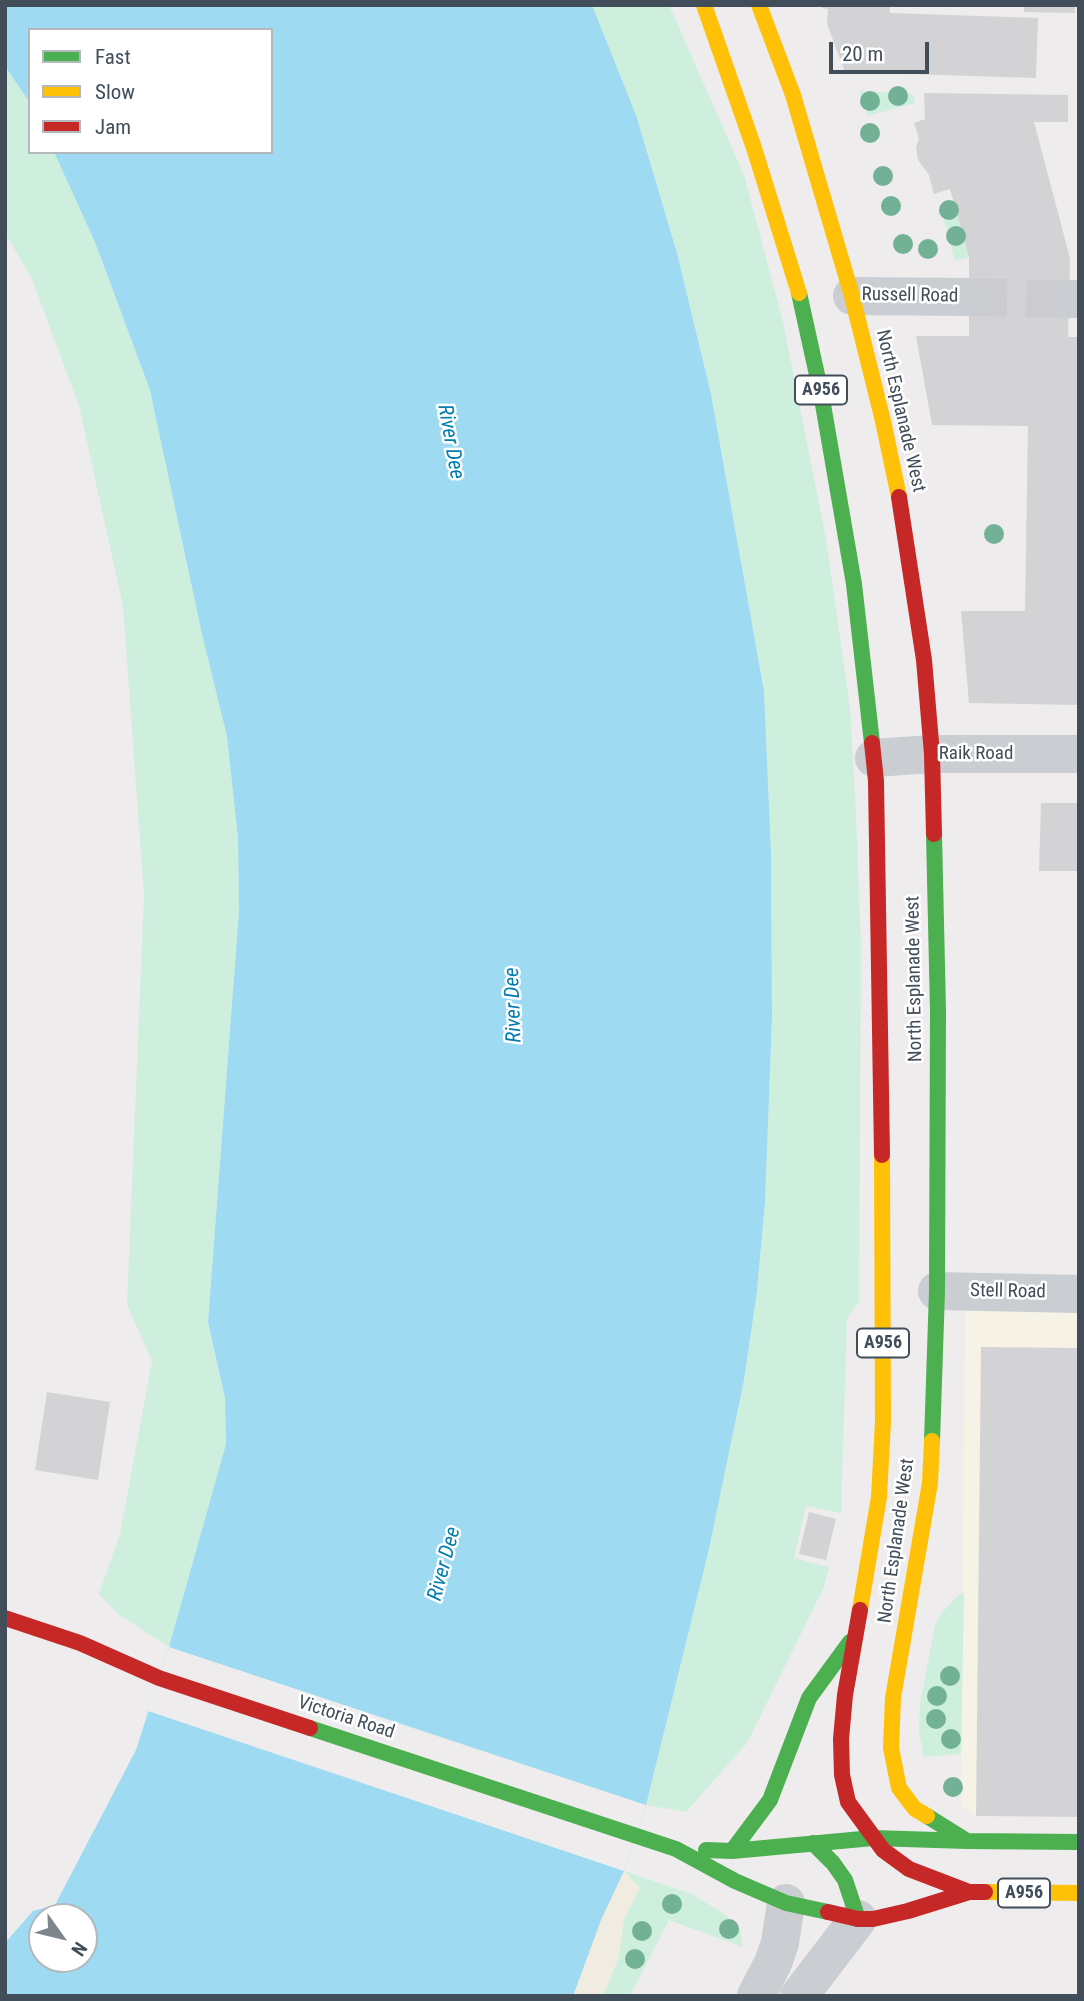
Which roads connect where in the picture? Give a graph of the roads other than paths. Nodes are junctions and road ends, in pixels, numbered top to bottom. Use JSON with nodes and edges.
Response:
{"nodes":[{"id":1,"x":704,"y":5,"type":"edge"},
{"id":2,"x":759,"y":5,"type":"edge"},
{"id":3,"x":852,"y":296,"type":"junction"},
{"id":4,"x":969,"y":297,"type":"tunnel mouth"},
{"id":5,"x":932,"y":754,"type":"junction"},
{"id":6,"x":1079,"y":754,"type":"edge"},
{"id":7,"x":874,"y":758,"type":"junction"},
{"id":8,"x":937,"y":1291,"type":"junction"},
{"id":9,"x":1079,"y":1294,"type":"edge"},
{"id":10,"x":5,"y":1618,"type":"edge"},
{"id":11,"x":856,"y":1633,"type":"junction"},
{"id":12,"x":873,"y":1838,"type":"junction"},
{"id":13,"x":967,"y":1840,"type":"junction"},
{"id":14,"x":1079,"y":1842,"type":"edge"},
{"id":15,"x":813,"y":1843,"type":"junction"},
{"id":16,"x":676,"y":1849,"type":"junction"},
{"id":17,"x":732,"y":1852,"type":"junction"},
{"id":18,"x":969,"y":1892,"type":"junction"},
{"id":19,"x":1079,"y":1893,"type":"edge"},
{"id":20,"x":786,"y":1903,"type":"junction"},
{"id":21,"x":858,"y":1919,"type":"junction"},
{"id":22,"x":756,"y":1996,"type":"edge"},
{"id":23,"x":799,"y":1996,"type":"edge"}],
"edges":[{"from":1,"to":7,"type":"main road","name":"North Esplanade West","number":"A956"},
{"from":2,"to":3,"type":"main road","name":"North Esplanade West","number":"A956"},
{"from":3,"to":4,"type":"street","name":"Russell Road"},
{"from":3,"to":5,"type":"main road","name":"North Esplanade West","number":"A956"},
{"from":5,"to":6,"type":"street","name":"Raik Road"},
{"from":5,"to":7,"type":"street","name":"Raik Road"},
{"from":5,"to":8,"type":"main road","name":"North Esplanade West","number":"A956"},
{"from":7,"to":11,"type":"main road","name":"North Esplanade West","number":"A956"},
{"from":8,"to":9,"type":"street","name":"Stell Road"},
{"from":8,"to":13,"type":"main road","name":"North Esplanade West","number":"A956"},
{"from":10,"to":16,"type":"main road","name":"Victoria Road"},
{"from":11,"to":12,"type":"main road","name":"North Esplanade West","number":"A956"},
{"from":11,"to":17,"type":"main road"},
{"from":12,"to":13,"type":"main road"},
{"from":12,"to":15,"type":"main road","name":"Victoria Road"},
{"from":12,"to":18,"type":"main road","name":"North Esplanade West","number":"A956"},
{"from":13,"to":14,"type":"main road"},
{"from":15,"to":17,"type":"main road","name":"Victoria Road"},
{"from":15,"to":21,"type":"main road"},
{"from":16,"to":17,"type":"main road","name":"Victoria Road"},
{"from":16,"to":20,"type":"main road","name":"Victoria Road"},
{"from":18,"to":19,"type":"main road","number":"A956"},
{"from":18,"to":21,"type":"main road","name":"Victoria Road"},
{"from":20,"to":21,"type":"main road","name":"Victoria Road"},
{"from":20,"to":22,"type":"street"},
{"from":21,"to":23,"type":"street"}]}
